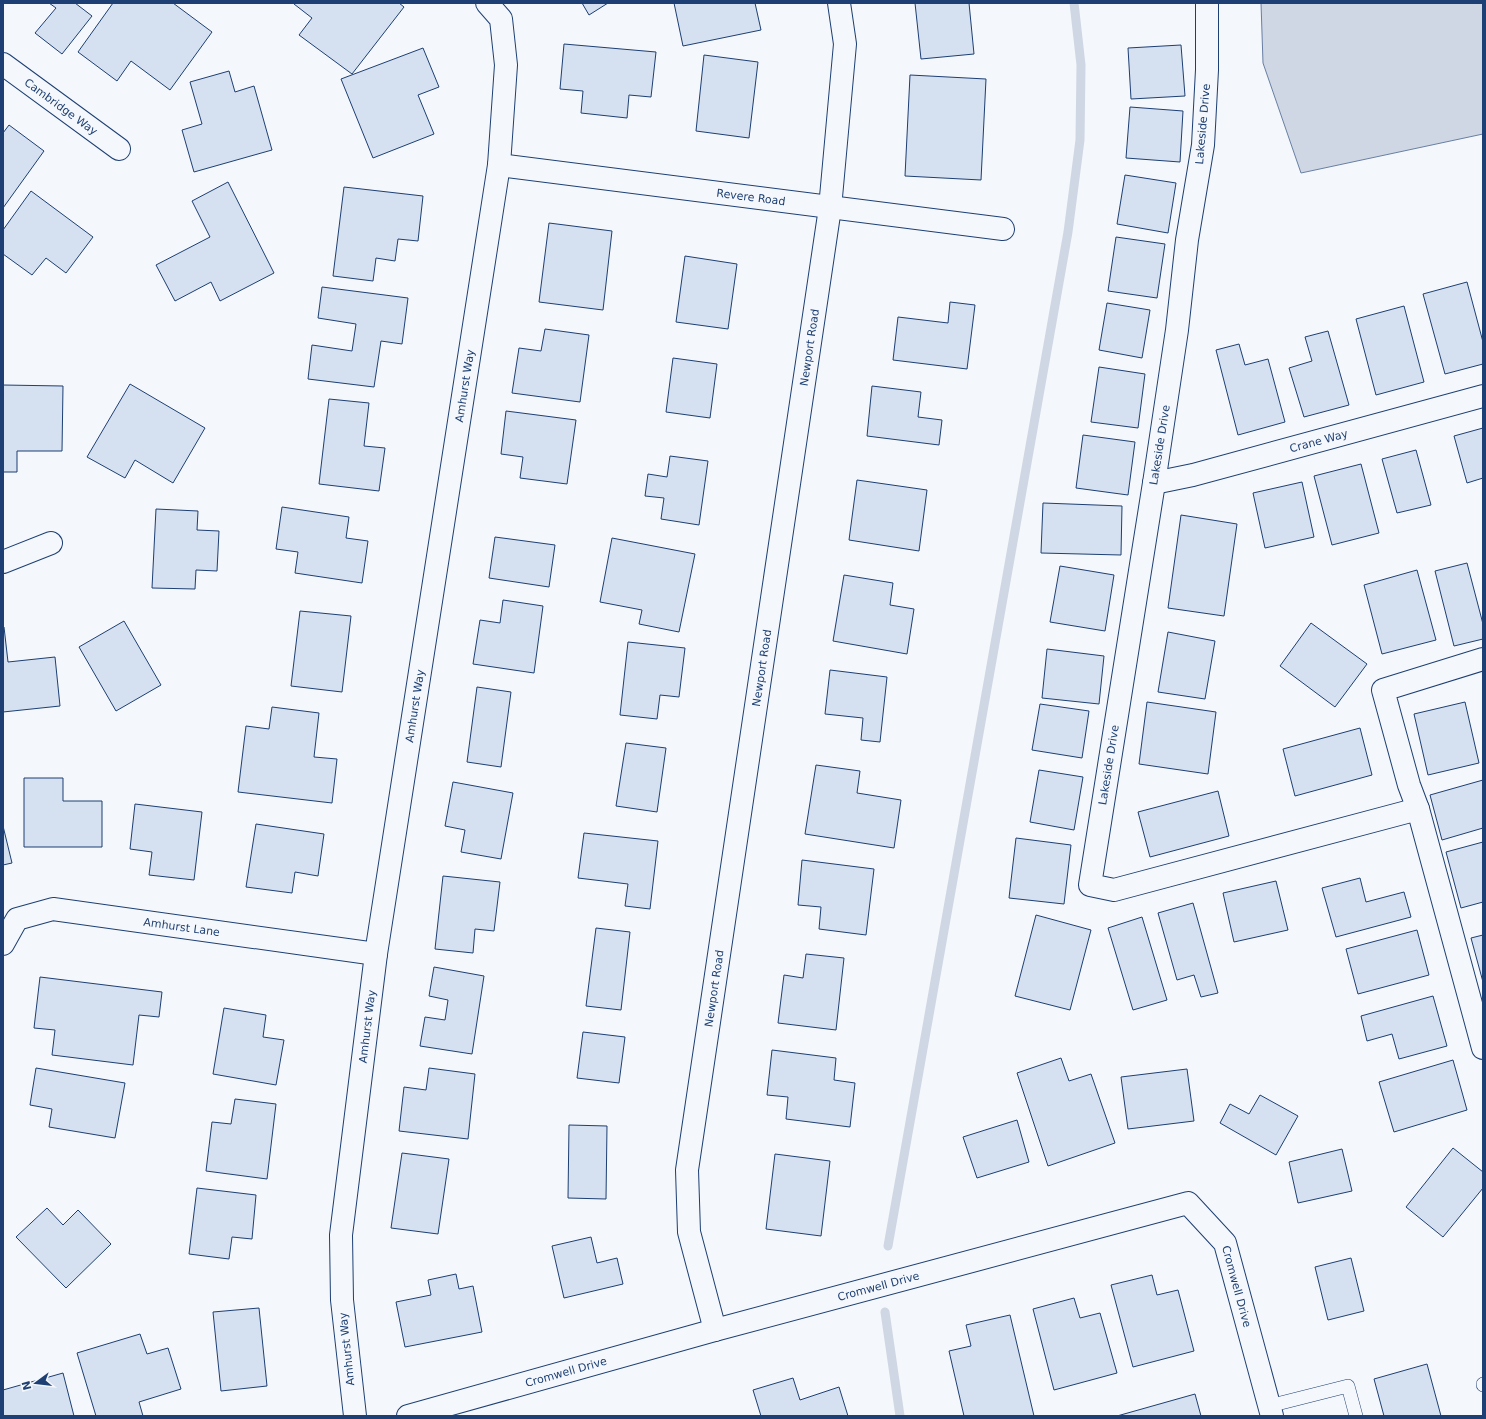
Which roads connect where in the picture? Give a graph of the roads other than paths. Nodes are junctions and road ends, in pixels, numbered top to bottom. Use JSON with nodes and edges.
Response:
{"nodes":[{"id":1,"x":487,"y":3,"type":"edge"},
{"id":2,"x":839,"y":3,"type":"edge"},
{"id":3,"x":1207,"y":3,"type":"edge"},
{"id":4,"x":3,"y":64,"type":"edge"},
{"id":5,"x":119,"y":149,"type":"dead end"},
{"id":6,"x":499,"y":165,"type":"junction"},
{"id":7,"x":830,"y":208,"type":"junction"},
{"id":8,"x":1003,"y":229,"type":"dead end"},
{"id":9,"x":1483,"y":396,"type":"edge"},
{"id":10,"x":1154,"y":483,"type":"junction"},
{"id":11,"x":52,"y":543,"type":"dead end"},
{"id":12,"x":3,"y":562,"type":"edge"},
{"id":13,"x":1483,"y":659,"type":"edge"},
{"id":14,"x":1418,"y":809,"type":"junction"},
{"id":15,"x":3,"y":944,"type":"edge"},
{"id":16,"x":376,"y":954,"type":"junction"},
{"id":17,"x":1483,"y":1048,"type":"edge"},
{"id":18,"x":715,"y":1330,"type":"junction"},
{"id":19,"x":1270,"y":1411,"type":"edge"},
{"id":20,"x":355,"y":1416,"type":"edge"},
{"id":21,"x":408,"y":1416,"type":"edge"},
{"id":22,"x":1356,"y":1416,"type":"edge"}],
"edges":[{"from":1,"to":6,"type":"street","name":"Amhurst Way"},
{"from":2,"to":7,"type":"street","name":"Newport Road"},
{"from":3,"to":10,"type":"street","name":"Lakeside Drive"},
{"from":4,"to":5,"type":"street","name":"Cambridge Way"},
{"from":6,"to":7,"type":"street","name":"Revere Road"},
{"from":6,"to":16,"type":"street","name":"Amhurst Way"},
{"from":7,"to":8,"type":"street","name":"Revere Road"},
{"from":7,"to":18,"type":"street","name":"Newport Road"},
{"from":9,"to":10,"type":"street","name":"Crane Way"},
{"from":10,"to":14,"type":"street","name":"Lakeside Drive"},
{"from":11,"to":12,"type":"street"},
{"from":13,"to":14,"type":"street"},
{"from":14,"to":17,"type":"street"},
{"from":15,"to":16,"type":"street","name":"Amhurst Lane"},
{"from":16,"to":20,"type":"street","name":"Amhurst Way"},
{"from":18,"to":19,"type":"street","name":"Cromwell Drive"},
{"from":18,"to":21,"type":"street","name":"Cromwell Drive"},
{"from":19,"to":22,"type":"lane"}]}
